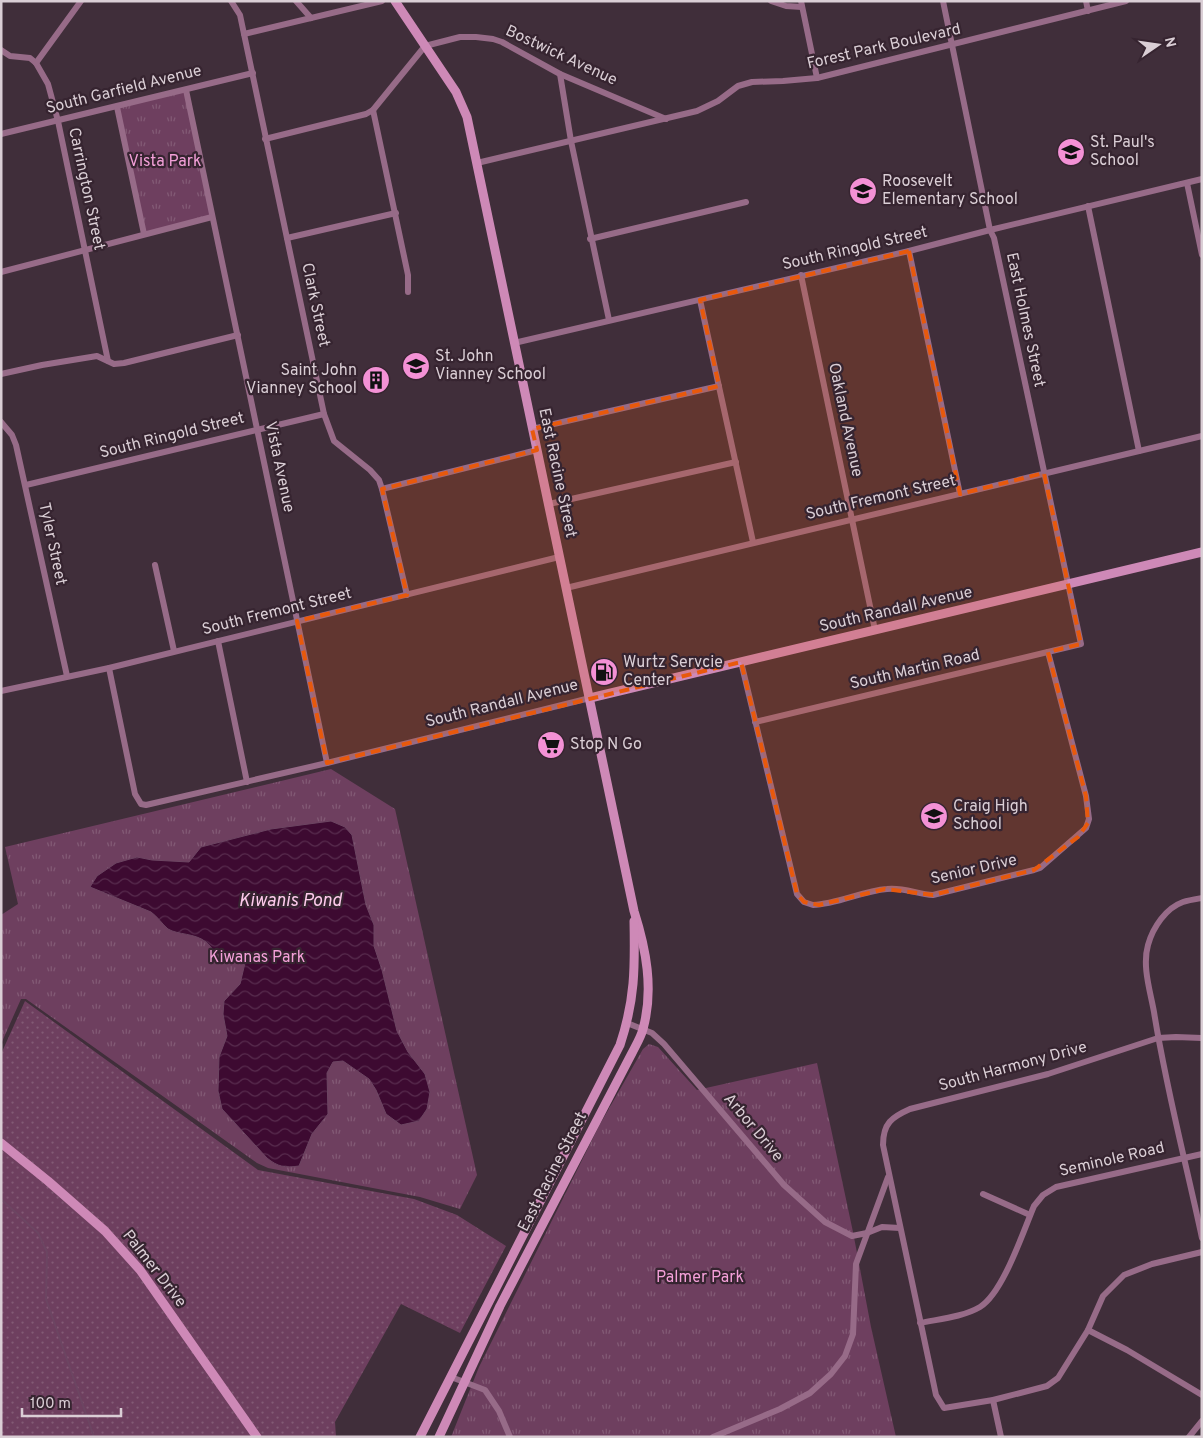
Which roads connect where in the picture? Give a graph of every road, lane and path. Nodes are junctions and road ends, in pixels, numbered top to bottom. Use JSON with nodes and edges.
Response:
{"nodes":[{"id":1,"x":81,"y":1,"type":"edge"},
{"id":2,"x":231,"y":1,"type":"edge"},
{"id":3,"x":296,"y":1,"type":"edge"},
{"id":4,"x":382,"y":1,"type":"edge"},
{"id":5,"x":395,"y":1,"type":"edge"},
{"id":6,"x":772,"y":1,"type":"edge"},
{"id":7,"x":943,"y":1,"type":"edge"},
{"id":8,"x":1086,"y":1,"type":"edge"},
{"id":9,"x":1126,"y":1,"type":"edge"},
{"id":10,"x":801,"y":4,"type":"edge"},
{"id":11,"x":1088,"y":11,"type":"junction"},
{"id":12,"x":311,"y":18,"type":"junction"},
{"id":13,"x":244,"y":34,"type":"junction"},
{"id":14,"x":952,"y":45,"type":"junction"},
{"id":15,"x":425,"y":46,"type":"junction"},
{"id":16,"x":1,"y":50,"type":"edge"},
{"id":17,"x":36,"y":63,"type":"junction"},
{"id":18,"x":253,"y":73,"type":"junction"},
{"id":19,"x":560,"y":74,"type":"junction"},
{"id":20,"x":817,"y":78,"type":"junction"},
{"id":21,"x":186,"y":90,"type":"junction"},
{"id":22,"x":117,"y":106,"type":"junction"},
{"id":23,"x":373,"y":110,"type":"junction"},
{"id":24,"x":666,"y":119,"type":"junction"},
{"id":25,"x":58,"y":121,"type":"junction"},
{"id":26,"x":1,"y":134,"type":"edge"},
{"id":27,"x":265,"y":139,"type":"junction"},
{"id":28,"x":571,"y":141,"type":"junction"},
{"id":29,"x":477,"y":163,"type":"junction"},
{"id":30,"x":1202,"y":179,"type":"edge"},
{"id":31,"x":1187,"y":183,"type":"junction"},
{"id":32,"x":746,"y":202,"type":"dead end"},
{"id":33,"x":1088,"y":206,"type":"junction"},
{"id":34,"x":396,"y":213,"type":"junction"},
{"id":35,"x":212,"y":217,"type":"junction"},
{"id":36,"x":990,"y":230,"type":"junction"},
{"id":37,"x":144,"y":234,"type":"junction"},
{"id":38,"x":287,"y":238,"type":"junction"},
{"id":39,"x":590,"y":239,"type":"junction"},
{"id":40,"x":85,"y":251,"type":"junction"},
{"id":41,"x":909,"y":251,"type":"junction"},
{"id":42,"x":1202,"y":255,"type":"edge"},
{"id":43,"x":1,"y":272,"type":"edge"},
{"id":44,"x":801,"y":275,"type":"junction"},
{"id":45,"x":408,"y":292,"type":"dead end"},
{"id":46,"x":700,"y":300,"type":"junction"},
{"id":47,"x":609,"y":320,"type":"junction"},
{"id":48,"x":238,"y":335,"type":"junction"},
{"id":49,"x":514,"y":343,"type":"junction"},
{"id":50,"x":108,"y":361,"type":"junction"},
{"id":51,"x":1,"y":374,"type":"edge"},
{"id":52,"x":719,"y":386,"type":"junction"},
{"id":53,"x":324,"y":414,"type":"junction"},
{"id":54,"x":1,"y":422,"type":"edge"},
{"id":55,"x":257,"y":429,"type":"junction"},
{"id":56,"x":532,"y":429,"type":"junction"},
{"id":57,"x":1202,"y":436,"type":"edge"},
{"id":58,"x":537,"y":450,"type":"junction"},
{"id":59,"x":1139,"y":451,"type":"junction"},
{"id":60,"x":736,"y":462,"type":"junction"},
{"id":61,"x":1044,"y":473,"type":"junction"},
{"id":62,"x":26,"y":485,"type":"junction"},
{"id":63,"x":382,"y":488,"type":"junction"},
{"id":64,"x":960,"y":494,"type":"junction"},
{"id":65,"x":548,"y":504,"type":"junction"},
{"id":66,"x":852,"y":519,"type":"junction"},
{"id":67,"x":753,"y":542,"type":"junction"},
{"id":68,"x":1202,"y":552,"type":"edge"},
{"id":69,"x":559,"y":557,"type":"junction"},
{"id":70,"x":155,"y":565,"type":"dead end"},
{"id":71,"x":1067,"y":584,"type":"junction"},
{"id":72,"x":566,"y":588,"type":"junction"},
{"id":73,"x":407,"y":595,"type":"junction"},
{"id":74,"x":297,"y":621,"type":"junction"},
{"id":75,"x":876,"y":630,"type":"junction"},
{"id":76,"x":218,"y":641,"type":"junction"},
{"id":77,"x":1081,"y":644,"type":"joint"},
{"id":78,"x":174,"y":651,"type":"junction"},
{"id":79,"x":1048,"y":652,"type":"junction"},
{"id":80,"x":741,"y":662,"type":"junction"},
{"id":81,"x":109,"y":668,"type":"junction"},
{"id":82,"x":67,"y":676,"type":"junction"},
{"id":83,"x":1,"y":691,"type":"edge"},
{"id":84,"x":590,"y":698,"type":"junction"},
{"id":85,"x":755,"y":722,"type":"junction"},
{"id":86,"x":327,"y":763,"type":"junction"},
{"id":87,"x":247,"y":782,"type":"junction"},
{"id":88,"x":1202,"y":898,"type":"edge"},
{"id":89,"x":634,"y":911,"type":"junction"},
{"id":90,"x":628,"y":1023,"type":"junction"},
{"id":91,"x":643,"y":1029,"type":"junction"},
{"id":92,"x":1158,"y":1038,"type":"junction"},
{"id":93,"x":1202,"y":1038,"type":"edge"},
{"id":94,"x":1,"y":1143,"type":"edge"},
{"id":95,"x":1202,"y":1154,"type":"edge"},
{"id":96,"x":1185,"y":1157,"type":"junction"},
{"id":97,"x":888,"y":1176,"type":"junction"},
{"id":98,"x":983,"y":1194,"type":"dead end"},
{"id":99,"x":1030,"y":1215,"type":"junction"},
{"id":100,"x":900,"y":1228,"type":"junction"},
{"id":101,"x":867,"y":1233,"type":"junction"},
{"id":102,"x":1202,"y":1238,"type":"edge"},
{"id":103,"x":1202,"y":1252,"type":"edge"},
{"id":104,"x":920,"y":1323,"type":"junction"},
{"id":105,"x":1088,"y":1330,"type":"junction"},
{"id":106,"x":450,"y":1377,"type":"junction"},
{"id":107,"x":464,"y":1381,"type":"junction"},
{"id":108,"x":1202,"y":1395,"type":"edge"},
{"id":109,"x":993,"y":1400,"type":"junction"},
{"id":110,"x":1202,"y":1421,"type":"edge"},
{"id":111,"x":257,"y":1437,"type":"edge"},
{"id":112,"x":420,"y":1437,"type":"edge"},
{"id":113,"x":439,"y":1437,"type":"edge"},
{"id":114,"x":510,"y":1437,"type":"edge"},
{"id":115,"x":713,"y":1437,"type":"edge"},
{"id":116,"x":1001,"y":1437,"type":"edge"},
{"id":117,"x":1189,"y":1437,"type":"edge"}],
"edges":[{"from":1,"to":17,"type":"street"},
{"from":2,"to":13,"type":"street","name":"Clark Street"},
{"from":3,"to":12,"type":"street"},
{"from":4,"to":12,"type":"street"},
{"from":5,"to":15,"type":"main road","name":"East Racine Street"},
{"from":6,"to":10,"type":"street"},
{"from":7,"to":14,"type":"street","name":"East Holmes Street"},
{"from":8,"to":11,"type":"street"},
{"from":9,"to":11,"type":"street","name":"Forest Park Boulevard"},
{"from":10,"to":20,"type":"street"},
{"from":11,"to":14,"type":"street","name":"Forest Park Boulevard"},
{"from":12,"to":13,"type":"street"},
{"from":13,"to":18,"type":"street","name":"Clark Street"},
{"from":14,"to":20,"type":"street","name":"Forest Park Boulevard"},
{"from":14,"to":36,"type":"street","name":"East Holmes Street"},
{"from":15,"to":19,"type":"street","name":"Bostwick Avenue"},
{"from":15,"to":23,"type":"street"},
{"from":15,"to":29,"type":"main road","name":"East Racine Street"},
{"from":16,"to":17,"type":"street"},
{"from":17,"to":25,"type":"street","name":"Carrington Street"},
{"from":18,"to":21,"type":"street","name":"South Garfield Avenue"},
{"from":18,"to":27,"type":"street","name":"Clark Street"},
{"from":19,"to":24,"type":"street","name":"Bostwick Avenue"},
{"from":19,"to":28,"type":"street"},
{"from":20,"to":24,"type":"street","name":"Forest Park Boulevard"},
{"from":21,"to":22,"type":"street","name":"South Garfield Avenue"},
{"from":21,"to":35,"type":"street","name":"Vista Avenue"},
{"from":22,"to":25,"type":"street","name":"South Garfield Avenue"},
{"from":22,"to":37,"type":"street"},
{"from":23,"to":27,"type":"street"},
{"from":23,"to":34,"type":"street"},
{"from":24,"to":28,"type":"street","name":"Forest Park Boulevard"},
{"from":25,"to":26,"type":"street","name":"South Garfield Avenue"},
{"from":25,"to":40,"type":"street","name":"Carrington Street"},
{"from":27,"to":38,"type":"street","name":"Clark Street"},
{"from":28,"to":29,"type":"street","name":"Forest Park Boulevard"},
{"from":28,"to":39,"type":"street"},
{"from":29,"to":49,"type":"main road","name":"East Racine Street"},
{"from":30,"to":31,"type":"street","name":"South Ringold Street"},
{"from":31,"to":33,"type":"street","name":"South Ringold Street"},
{"from":31,"to":42,"type":"street"},
{"from":32,"to":39,"type":"street"},
{"from":33,"to":36,"type":"street","name":"South Ringold Street"},
{"from":33,"to":59,"type":"street"},
{"from":34,"to":38,"type":"street"},
{"from":34,"to":45,"type":"street"},
{"from":35,"to":37,"type":"street"},
{"from":35,"to":48,"type":"street","name":"Vista Avenue"},
{"from":36,"to":41,"type":"street","name":"South Ringold Street"},
{"from":36,"to":61,"type":"street","name":"East Holmes Street"},
{"from":37,"to":40,"type":"street"},
{"from":38,"to":53,"type":"street","name":"Clark Street"},
{"from":39,"to":47,"type":"street"},
{"from":40,"to":43,"type":"street"},
{"from":40,"to":50,"type":"street","name":"Carrington Street"},
{"from":41,"to":44,"type":"street","name":"South Ringold Street"},
{"from":41,"to":64,"type":"street"},
{"from":44,"to":46,"type":"street","name":"South Ringold Street"},
{"from":44,"to":66,"type":"street","name":"Oakland Avenue"},
{"from":46,"to":47,"type":"street","name":"South Ringold Street"},
{"from":46,"to":52,"type":"street"},
{"from":47,"to":49,"type":"street","name":"South Ringold Street"},
{"from":48,"to":50,"type":"street"},
{"from":48,"to":55,"type":"street","name":"Vista Avenue"},
{"from":49,"to":56,"type":"main road","name":"East Racine Street"},
{"from":50,"to":51,"type":"street"},
{"from":52,"to":56,"type":"street"},
{"from":52,"to":60,"type":"street"},
{"from":53,"to":55,"type":"street","name":"South Ringold Street"},
{"from":53,"to":63,"type":"street","name":"Clark Street"},
{"from":54,"to":62,"type":"street","name":"Tyler Street"},
{"from":55,"to":62,"type":"street","name":"South Ringold Street"},
{"from":55,"to":74,"type":"street","name":"Vista Avenue"},
{"from":56,"to":58,"type":"main road","name":"East Racine Street"},
{"from":57,"to":59,"type":"street","name":"South Fremont Street"},
{"from":58,"to":63,"type":"street"},
{"from":58,"to":65,"type":"main road","name":"East Racine Street"},
{"from":59,"to":61,"type":"street","name":"South Fremont Street"},
{"from":60,"to":65,"type":"street"},
{"from":60,"to":67,"type":"street"},
{"from":61,"to":64,"type":"street","name":"South Fremont Street"},
{"from":61,"to":71,"type":"street","name":"East Holmes Street"},
{"from":62,"to":82,"type":"street","name":"Tyler Street"},
{"from":63,"to":73,"type":"street","name":"Clark Street"},
{"from":64,"to":66,"type":"street","name":"South Fremont Street"},
{"from":65,"to":69,"type":"main road","name":"East Racine Street"},
{"from":66,"to":67,"type":"street","name":"South Fremont Street"},
{"from":66,"to":75,"type":"street","name":"Oakland Avenue"},
{"from":67,"to":72,"type":"street","name":"South Fremont Street"},
{"from":68,"to":71,"type":"main road","name":"South Randall Avenue"},
{"from":69,"to":72,"type":"main road","name":"East Racine Street"},
{"from":69,"to":73,"type":"street","name":"South Fremont Street"},
{"from":70,"to":78,"type":"street"},
{"from":71,"to":75,"type":"main road","name":"South Randall Avenue"},
{"from":71,"to":77,"type":"street","name":"East Holmes Street"},
{"from":72,"to":84,"type":"main road","name":"East Racine Street"},
{"from":73,"to":74,"type":"street","name":"South Fremont Street"},
{"from":74,"to":76,"type":"street","name":"South Fremont Street"},
{"from":74,"to":86,"type":"street","name":"Vista Avenue"},
{"from":75,"to":80,"type":"main road","name":"South Randall Avenue"},
{"from":76,"to":78,"type":"street","name":"South Fremont Street"},
{"from":76,"to":87,"type":"street"},
{"from":77,"to":79,"type":"street","name":"South Martin Road"},
{"from":78,"to":81,"type":"street","name":"South Fremont Street"},
{"from":79,"to":85,"type":"street","name":"South Martin Road"},
{"from":79,"to":85,"type":"street","name":"Senior Drive"},
{"from":80,"to":84,"type":"main road","name":"South Randall Avenue"},
{"from":80,"to":85,"type":"street","name":"Senior Drive"},
{"from":81,"to":82,"type":"street","name":"South Fremont Street"},
{"from":81,"to":87,"type":"street","name":"South Randall Avenue"},
{"from":82,"to":83,"type":"street","name":"South Fremont Street"},
{"from":84,"to":86,"type":"street","name":"South Randall Avenue"},
{"from":84,"to":89,"type":"main road","name":"East Racine Street"},
{"from":86,"to":87,"type":"street","name":"South Randall Avenue"},
{"from":88,"to":92,"type":"street"},
{"from":89,"to":90,"type":"main road","name":"East Racine Street"},
{"from":89,"to":91,"type":"main road","name":"East Racine Street"},
{"from":90,"to":91,"type":"street","name":"Arbor Drive"},
{"from":90,"to":106,"type":"main road","name":"East Racine Street"},
{"from":91,"to":101,"type":"street","name":"Arbor Drive"},
{"from":91,"to":107,"type":"main road","name":"East Racine Street"},
{"from":92,"to":93,"type":"street","name":"South Harmony Drive"},
{"from":92,"to":96,"type":"street"},
{"from":92,"to":97,"type":"street","name":"South Harmony Drive"},
{"from":94,"to":111,"type":"main road","name":"Palmer Drive"},
{"from":95,"to":96,"type":"street","name":"Seminole Road"},
{"from":96,"to":99,"type":"street","name":"Seminole Road"},
{"from":96,"to":102,"type":"street"},
{"from":97,"to":100,"type":"street","name":"South Harmony Drive"},
{"from":97,"to":101,"type":"street"},
{"from":98,"to":99,"type":"street"},
{"from":99,"to":104,"type":"street","name":"Seminole Road"},
{"from":100,"to":101,"type":"street"},
{"from":100,"to":104,"type":"street","name":"South Harmony Drive"},
{"from":101,"to":115,"type":"street"},
{"from":103,"to":105,"type":"street"},
{"from":104,"to":109,"type":"street","name":"South Harmony Drive"},
{"from":105,"to":108,"type":"street"},
{"from":105,"to":109,"type":"street"},
{"from":106,"to":107,"type":"street"},
{"from":106,"to":112,"type":"main road","name":"East Racine Street"},
{"from":107,"to":113,"type":"main road","name":"East Racine Street"},
{"from":107,"to":114,"type":"street"},
{"from":109,"to":116,"type":"street"},
{"from":110,"to":117,"type":"street"}]}
